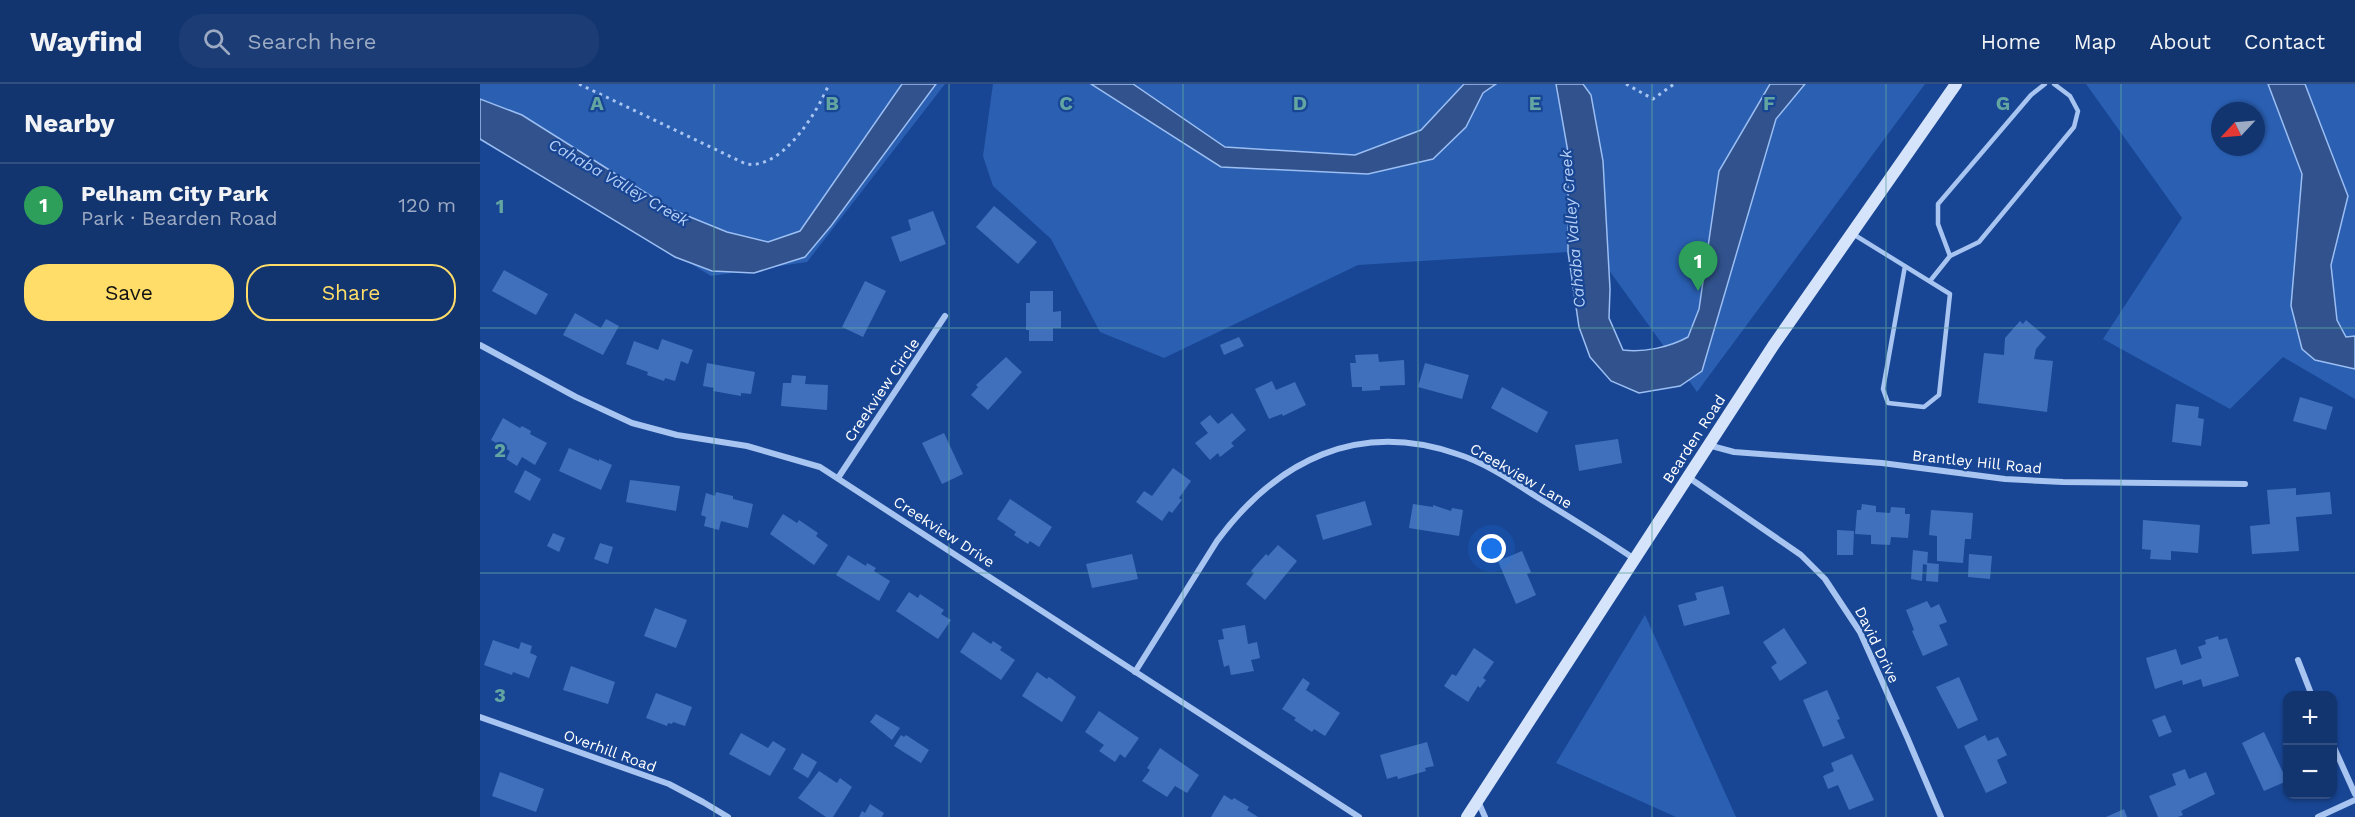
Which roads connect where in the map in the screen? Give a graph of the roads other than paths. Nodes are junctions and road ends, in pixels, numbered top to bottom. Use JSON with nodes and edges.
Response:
{"nodes":[{"id":1,"x":1956,"y":84,"type":"edge"},
{"id":2,"x":2045,"y":84,"type":"edge"},
{"id":3,"x":2054,"y":84,"type":"edge"},
{"id":4,"x":1851,"y":233,"type":"junction"},
{"id":5,"x":1950,"y":256,"type":"junction"},
{"id":6,"x":1905,"y":266,"type":"junction"},
{"id":7,"x":1929,"y":281,"type":"junction"},
{"id":8,"x":945,"y":316,"type":"dead end"},
{"id":9,"x":480,"y":345,"type":"edge"},
{"id":10,"x":1707,"y":445,"type":"junction"},
{"id":11,"x":1687,"y":477,"type":"junction"},
{"id":12,"x":838,"y":478,"type":"junction"},
{"id":13,"x":2245,"y":484,"type":"dead end"},
{"id":14,"x":1633,"y":558,"type":"junction"},
{"id":15,"x":2298,"y":660,"type":"dead end"},
{"id":16,"x":1135,"y":672,"type":"junction"},
{"id":17,"x":2310,"y":691,"type":"edge"},
{"id":18,"x":480,"y":717,"type":"edge"},
{"id":19,"x":2333,"y":745,"type":"edge"},
{"id":20,"x":2355,"y":794,"type":"edge"},
{"id":21,"x":1478,"y":800,"type":"junction"},
{"id":22,"x":2355,"y":800,"type":"edge"},
{"id":23,"x":728,"y":817,"type":"edge"},
{"id":24,"x":1359,"y":817,"type":"edge"},
{"id":25,"x":1467,"y":817,"type":"edge"},
{"id":26,"x":1485,"y":817,"type":"edge"},
{"id":27,"x":1941,"y":817,"type":"edge"},
{"id":28,"x":2318,"y":817,"type":"edge"}],
"edges":[{"from":1,"to":4,"type":"street","name":"Bearden Road"},
{"from":2,"to":5,"type":"lane"},
{"from":3,"to":5,"type":"lane"},
{"from":4,"to":6,"type":"lane"},
{"from":4,"to":10,"type":"street","name":"Bearden Road"},
{"from":5,"to":7,"type":"lane"},
{"from":6,"to":7,"type":"lane"},
{"from":6,"to":7,"type":"lane"},
{"from":8,"to":12,"type":"street","name":"Creekview Circle"},
{"from":9,"to":12,"type":"street","name":"Creekview Drive"},
{"from":10,"to":11,"type":"street","name":"Bearden Road"},
{"from":10,"to":13,"type":"street","name":"Brantley Hill Road"},
{"from":11,"to":14,"type":"street","name":"Bearden Road"},
{"from":11,"to":27,"type":"street","name":"David Drive"},
{"from":12,"to":16,"type":"street","name":"Creekview Drive"},
{"from":14,"to":16,"type":"street","name":"Creekview Lane"},
{"from":14,"to":21,"type":"street","name":"Bearden Road"},
{"from":15,"to":17,"type":"street"},
{"from":16,"to":24,"type":"street","name":"Creekview Drive"},
{"from":18,"to":23,"type":"street","name":"Overhill Road"},
{"from":19,"to":20,"type":"street"},
{"from":21,"to":25,"type":"street","name":"Bearden Road"},
{"from":21,"to":26,"type":"street"},
{"from":22,"to":28,"type":"street"}]}
